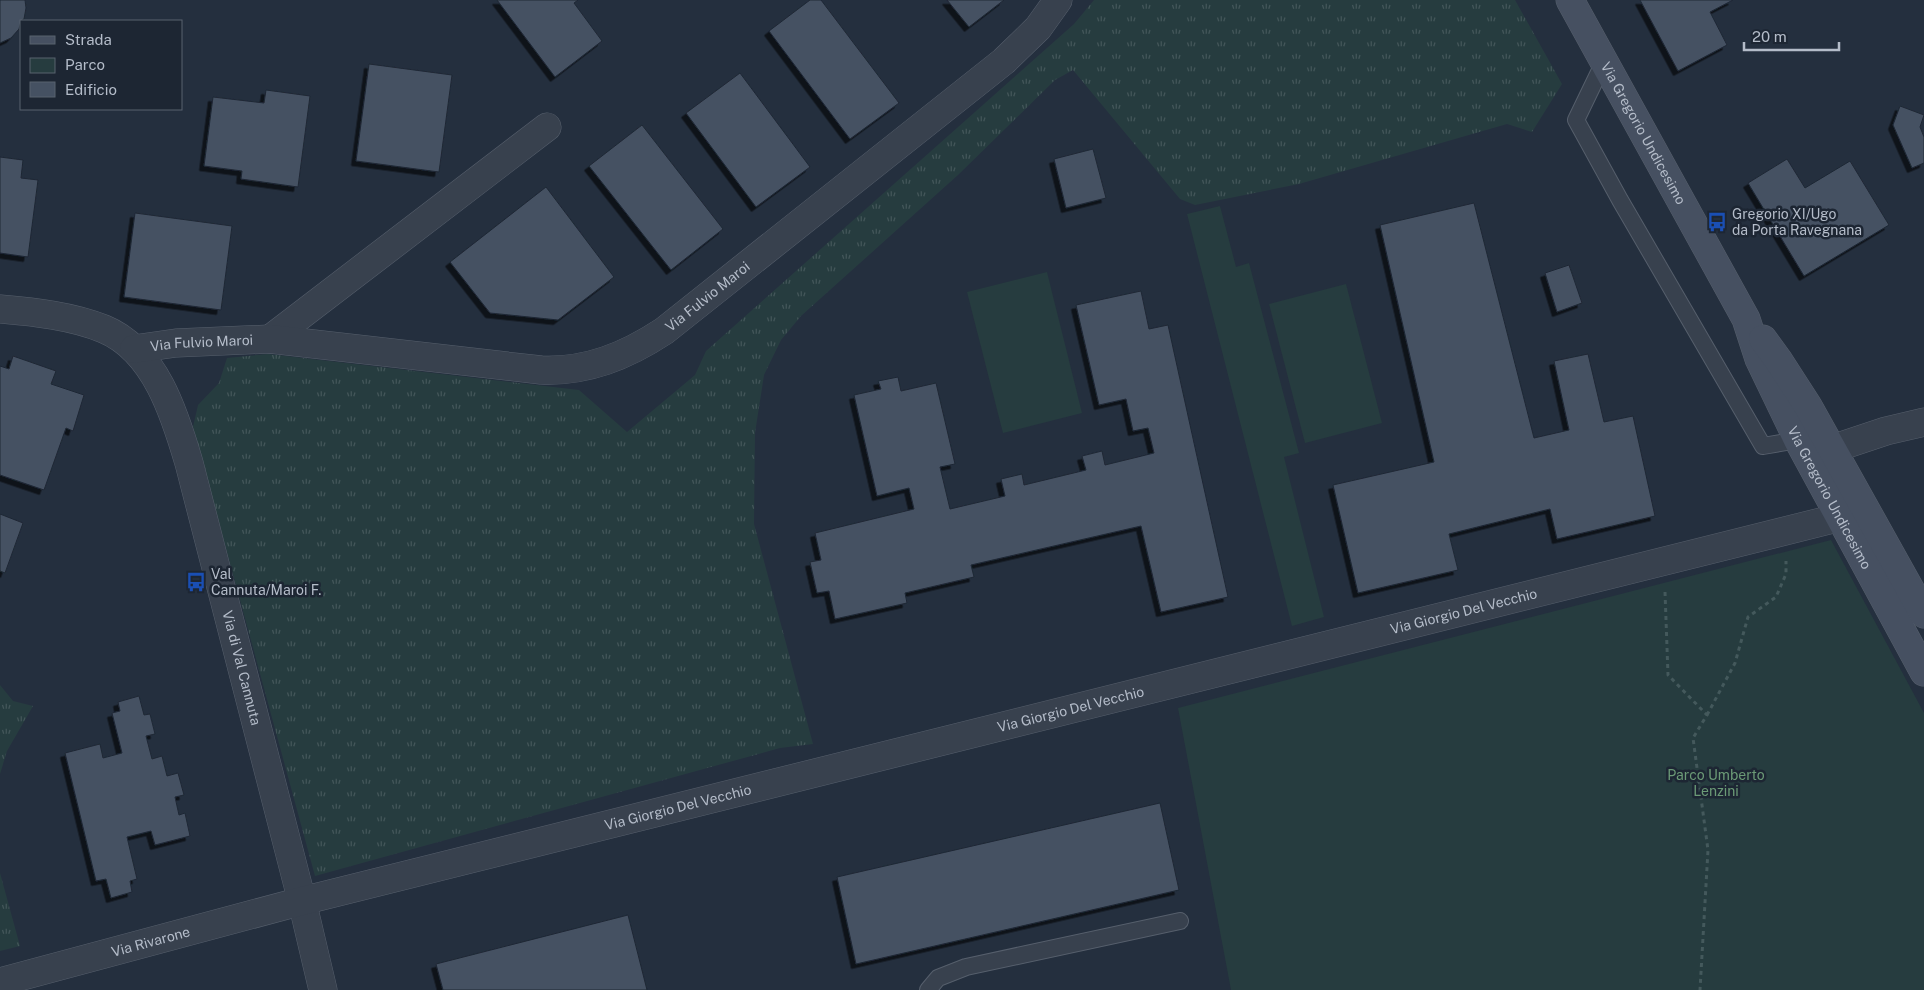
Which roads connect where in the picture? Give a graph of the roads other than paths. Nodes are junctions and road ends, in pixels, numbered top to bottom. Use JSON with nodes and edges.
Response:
{"nodes":[{"id":1,"x":1058,"y":0,"type":"edge"},
{"id":2,"x":1570,"y":0,"type":"edge"},
{"id":3,"x":1604,"y":62,"type":"junction"},
{"id":4,"x":547,"y":127,"type":"dead end"},
{"id":5,"x":0,"y":309,"type":"edge"},
{"id":6,"x":1746,"y":319,"type":"junction"},
{"id":7,"x":270,"y":339,"type":"junction"},
{"id":8,"x":134,"y":349,"type":"junction"},
{"id":9,"x":1924,"y":422,"type":"edge"},
{"id":10,"x":1798,"y":440,"type":"junction"},
{"id":11,"x":1832,"y":449,"type":"junction"},
{"id":12,"x":1841,"y":517,"type":"junction"},
{"id":13,"x":1924,"y":614,"type":"edge"},
{"id":14,"x":1924,"y":672,"type":"edge"},
{"id":15,"x":302,"y":901,"type":"junction"},
{"id":16,"x":1180,"y":921,"type":"dead end"},
{"id":17,"x":0,"y":982,"type":"edge"},
{"id":18,"x":322,"y":990,"type":"edge"},
{"id":19,"x":928,"y":990,"type":"edge"}],
"edges":[{"from":1,"to":7,"type":"street","name":"Via Fulvio Maroi"},
{"from":2,"to":3,"type":"street","name":"Via Gregorio Undicesimo"},
{"from":3,"to":6,"type":"street","name":"Via Gregorio Undicesimo"},
{"from":3,"to":10,"type":"lane"},
{"from":4,"to":7,"type":"street","name":"Via Fulvio Maroi"},
{"from":5,"to":8,"type":"street","name":"Via di Val Cannuta"},
{"from":6,"to":10,"type":"street","name":"Via Gregorio Undicesimo"},
{"from":6,"to":11,"type":"street","name":"Via Gregorio Undicesimo"},
{"from":7,"to":8,"type":"street","name":"Via Fulvio Maroi"},
{"from":8,"to":15,"type":"street","name":"Via di Val Cannuta"},
{"from":9,"to":11,"type":"street"},
{"from":10,"to":12,"type":"street","name":"Via Gregorio Undicesimo"},
{"from":11,"to":13,"type":"street","name":"Via Gregorio Undicesimo"},
{"from":12,"to":14,"type":"street","name":"Via Gregorio Undicesimo"},
{"from":12,"to":15,"type":"street","name":"Via Giorgio Del Vecchio"},
{"from":15,"to":17,"type":"street","name":"Via Rivarone"},
{"from":15,"to":18,"type":"street","name":"Via di Val Cannuta"},
{"from":16,"to":19,"type":"lane"}]}
